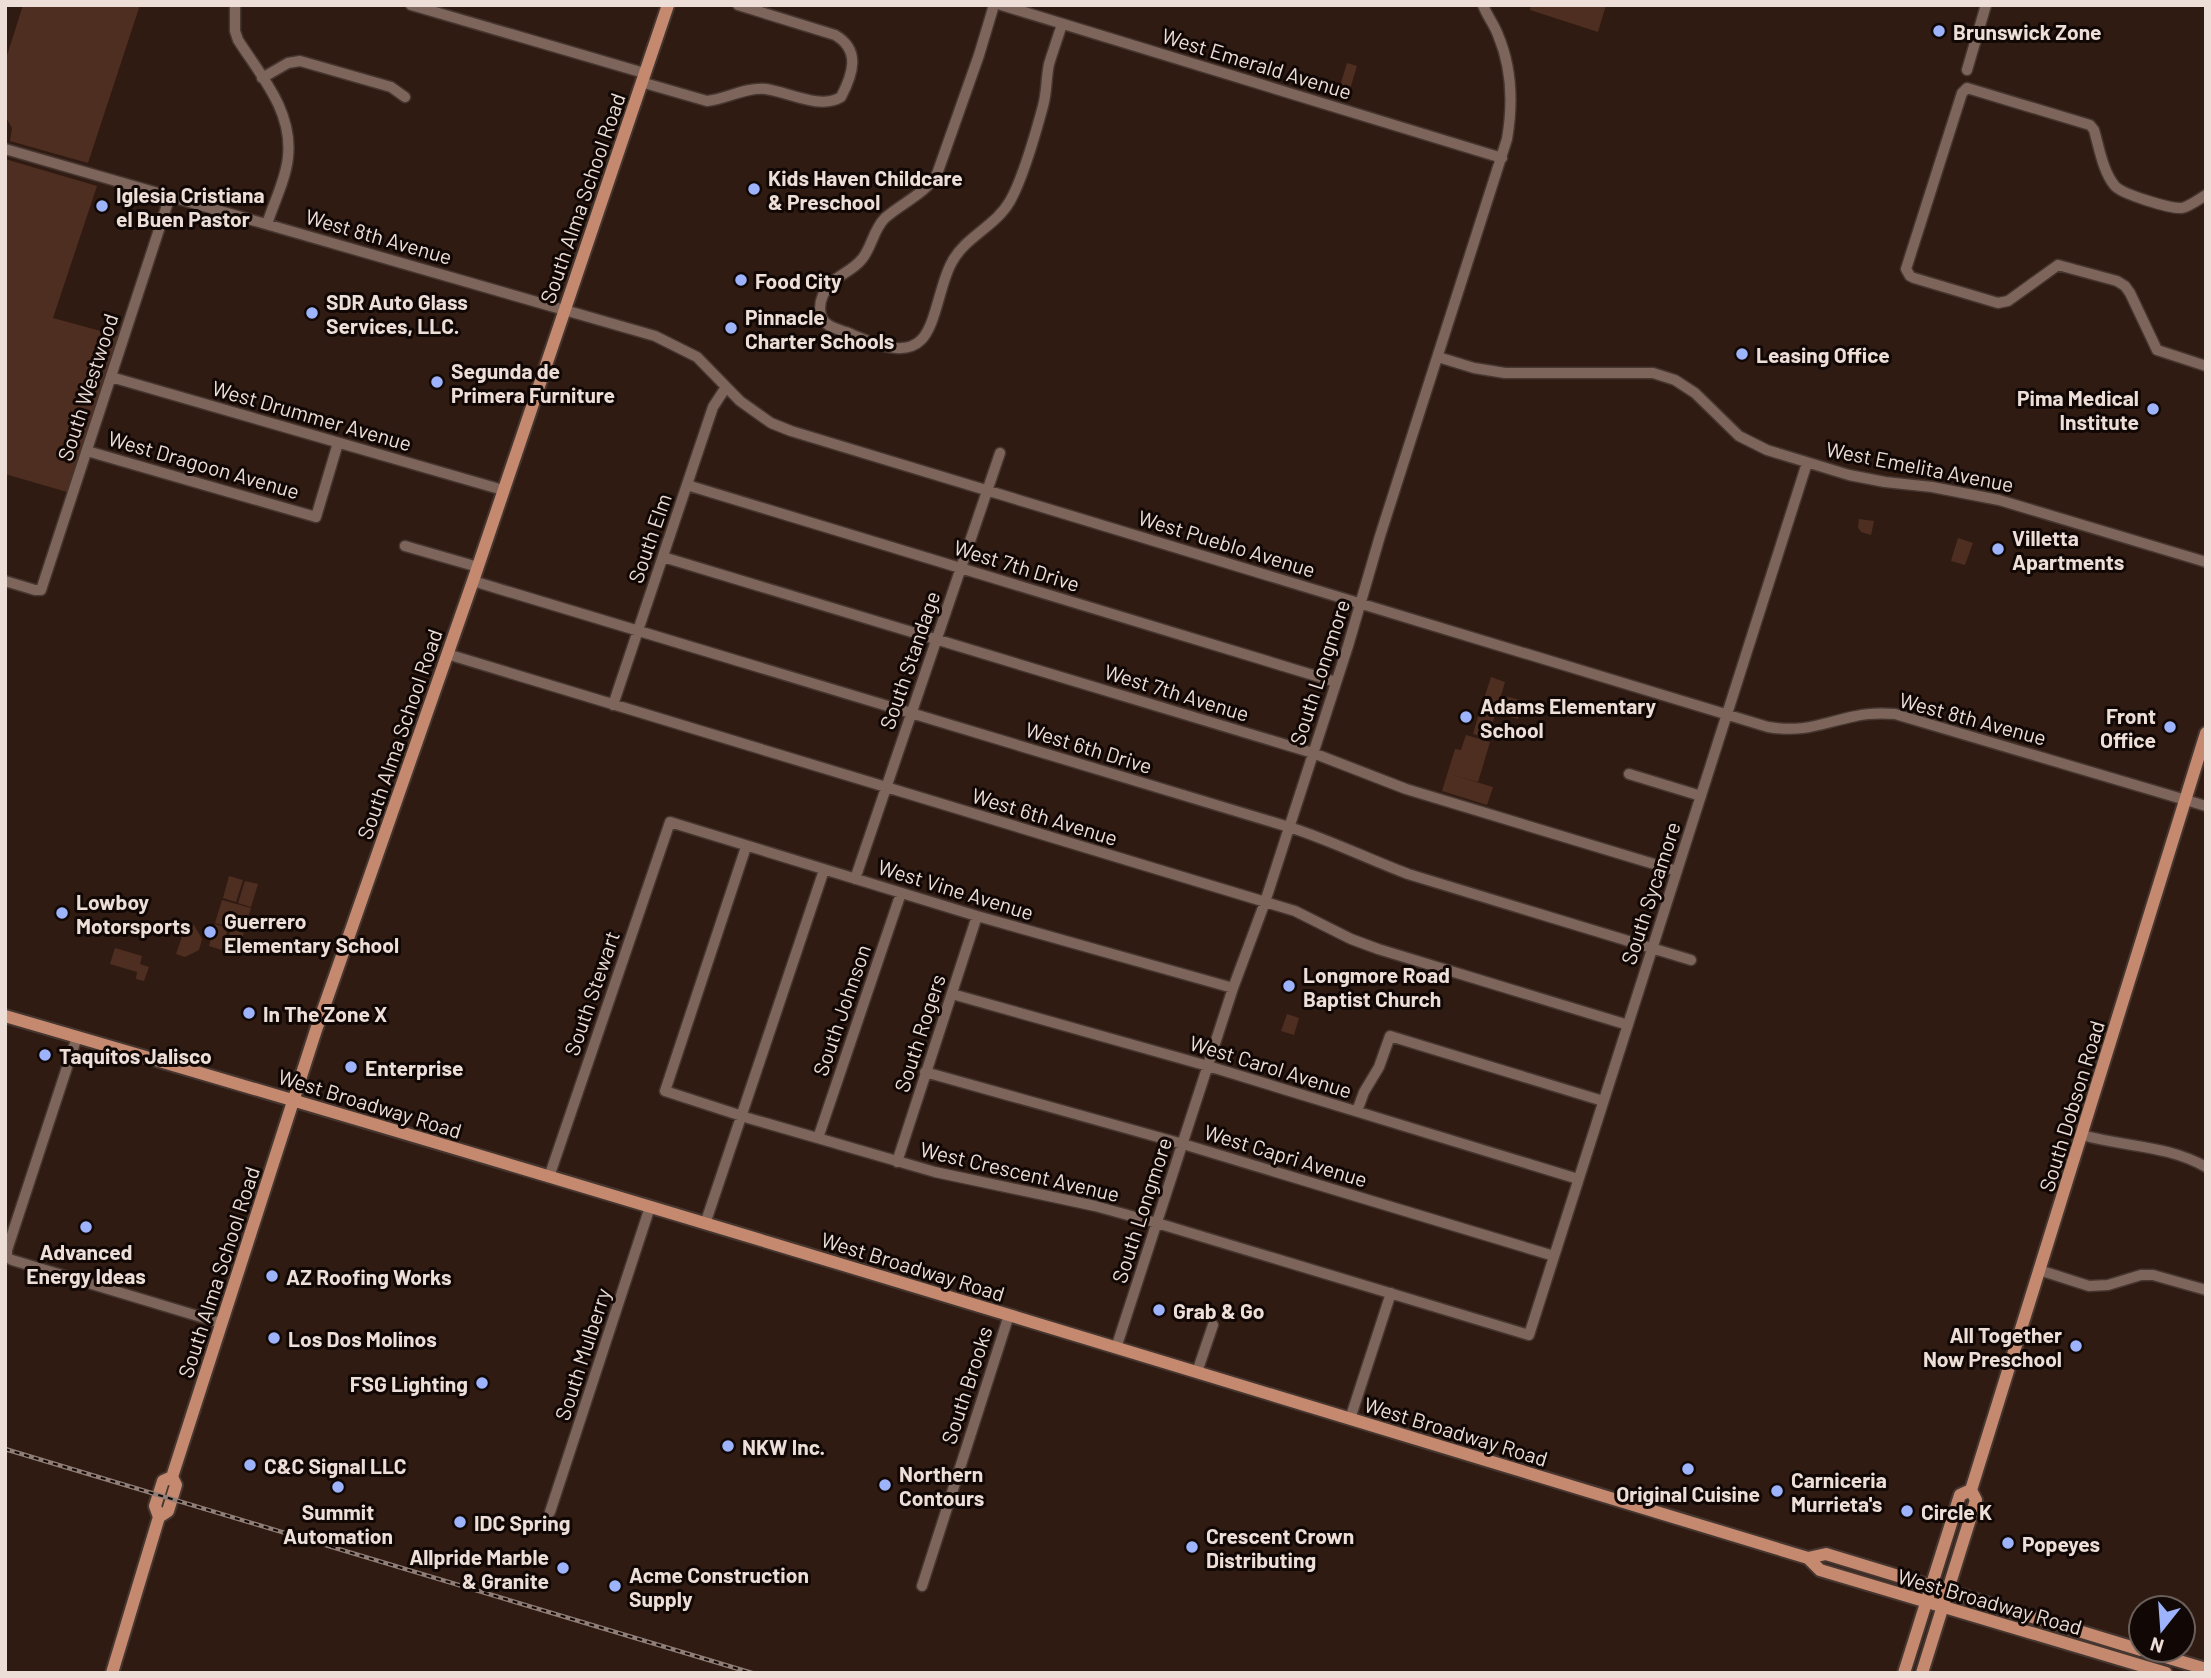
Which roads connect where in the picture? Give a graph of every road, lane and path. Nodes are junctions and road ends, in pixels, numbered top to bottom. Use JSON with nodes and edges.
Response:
{"nodes":[{"id":1,"x":235,"y":5,"type":"edge"},
{"id":2,"x":411,"y":5,"type":"edge"},
{"id":3,"x":668,"y":5,"type":"edge"},
{"id":4,"x":738,"y":5,"type":"edge"},
{"id":5,"x":994,"y":5,"type":"edge"},
{"id":6,"x":1483,"y":5,"type":"edge"},
{"id":7,"x":1986,"y":5,"type":"edge"},
{"id":8,"x":1006,"y":6,"type":"edge"},
{"id":9,"x":1062,"y":24,"type":"junction"},
{"id":10,"x":1967,"y":70,"type":"dead end"},
{"id":11,"x":643,"y":77,"type":"junction"},
{"id":12,"x":261,"y":78,"type":"junction"},
{"id":13,"x":405,"y":97,"type":"dead end"},
{"id":14,"x":5,"y":149,"type":"edge"},
{"id":15,"x":1502,"y":158,"type":"junction"},
{"id":16,"x":2206,"y":195,"type":"edge"},
{"id":17,"x":170,"y":196,"type":"junction"},
{"id":18,"x":267,"y":224,"type":"junction"},
{"id":19,"x":565,"y":309,"type":"junction"},
{"id":20,"x":1438,"y":357,"type":"junction"},
{"id":21,"x":2206,"y":366,"type":"edge"},
{"id":22,"x":111,"y":377,"type":"junction"},
{"id":23,"x":726,"y":387,"type":"junction"},
{"id":24,"x":338,"y":443,"type":"junction"},
{"id":25,"x":87,"y":451,"type":"junction"},
{"id":26,"x":1000,"y":453,"type":"dead end"},
{"id":27,"x":1807,"y":463,"type":"junction"},
{"id":28,"x":687,"y":485,"type":"junction"},
{"id":29,"x":503,"y":490,"type":"junction"},
{"id":30,"x":987,"y":491,"type":"junction"},
{"id":31,"x":405,"y":546,"type":"dead end"},
{"id":32,"x":663,"y":557,"type":"junction"},
{"id":33,"x":2206,"y":562,"type":"edge"},
{"id":34,"x":478,"y":567,"type":"junction"},
{"id":35,"x":960,"y":568,"type":"junction"},
{"id":36,"x":5,"y":581,"type":"edge"},
{"id":37,"x":473,"y":582,"type":"junction"},
{"id":38,"x":1361,"y":604,"type":"junction"},
{"id":39,"x":638,"y":631,"type":"junction"},
{"id":40,"x":936,"y":640,"type":"junction"},
{"id":41,"x":447,"y":654,"type":"junction"},
{"id":42,"x":1336,"y":682,"type":"junction"},
{"id":43,"x":613,"y":705,"type":"junction"},
{"id":44,"x":911,"y":713,"type":"junction"},
{"id":45,"x":1727,"y":714,"type":"junction"},
{"id":46,"x":2206,"y":733,"type":"edge"},
{"id":47,"x":1313,"y":753,"type":"junction"},
{"id":48,"x":1629,"y":774,"type":"dead end"},
{"id":49,"x":886,"y":787,"type":"junction"},
{"id":50,"x":1701,"y":796,"type":"junction"},
{"id":51,"x":2185,"y":800,"type":"junction"},
{"id":52,"x":2206,"y":806,"type":"edge"},
{"id":53,"x":670,"y":822,"type":"joint"},
{"id":54,"x":1289,"y":827,"type":"junction"},
{"id":55,"x":746,"y":846,"type":"junction"},
{"id":56,"x":824,"y":870,"type":"junction"},
{"id":57,"x":1677,"y":871,"type":"junction"},
{"id":58,"x":855,"y":879,"type":"junction"},
{"id":59,"x":901,"y":893,"type":"junction"},
{"id":60,"x":1265,"y":902,"type":"junction"},
{"id":61,"x":977,"y":916,"type":"junction"},
{"id":62,"x":1653,"y":948,"type":"junction"},
{"id":63,"x":1690,"y":960,"type":"dead end"},
{"id":64,"x":1233,"y":988,"type":"junction"},
{"id":65,"x":952,"y":994,"type":"junction"},
{"id":66,"x":5,"y":1017,"type":"edge"},
{"id":67,"x":1628,"y":1025,"type":"junction"},
{"id":68,"x":76,"y":1037,"type":"junction"},
{"id":69,"x":1208,"y":1066,"type":"junction"},
{"id":70,"x":925,"y":1072,"type":"junction"},
{"id":71,"x":293,"y":1099,"type":"junction"},
{"id":72,"x":1603,"y":1101,"type":"junction"},
{"id":73,"x":1357,"y":1111,"type":"junction"},
{"id":74,"x":741,"y":1116,"type":"junction"},
{"id":75,"x":2082,"y":1135,"type":"junction"},
{"id":76,"x":818,"y":1139,"type":"junction"},
{"id":77,"x":1183,"y":1144,"type":"junction"},
{"id":78,"x":897,"y":1161,"type":"junction"},
{"id":79,"x":2206,"y":1167,"type":"edge"},
{"id":80,"x":549,"y":1177,"type":"junction"},
{"id":81,"x":1578,"y":1179,"type":"junction"},
{"id":82,"x":650,"y":1207,"type":"junction"},
{"id":83,"x":1157,"y":1223,"type":"junction"},
{"id":84,"x":705,"y":1224,"type":"junction"},
{"id":85,"x":1554,"y":1256,"type":"junction"},
{"id":86,"x":2039,"y":1270,"type":"junction"},
{"id":87,"x":2206,"y":1290,"type":"edge"},
{"id":88,"x":1391,"y":1293,"type":"junction"},
{"id":89,"x":1009,"y":1315,"type":"junction"},
{"id":90,"x":221,"y":1323,"type":"junction"},
{"id":91,"x":1213,"y":1325,"type":"dead end"},
{"id":92,"x":1528,"y":1335,"type":"joint"},
{"id":93,"x":1116,"y":1348,"type":"junction"},
{"id":94,"x":1197,"y":1372,"type":"junction"},
{"id":95,"x":1350,"y":1419,"type":"junction"},
{"id":96,"x":1971,"y":1490,"type":"junction"},
{"id":97,"x":550,"y":1512,"type":"dead end"},
{"id":98,"x":1808,"y":1558,"type":"junction"},
{"id":99,"x":1932,"y":1585,"type":"junction"},
{"id":100,"x":922,"y":1586,"type":"dead end"},
{"id":101,"x":1948,"y":1590,"type":"junction"},
{"id":102,"x":1926,"y":1603,"type":"junction"},
{"id":103,"x":1943,"y":1608,"type":"junction"},
{"id":104,"x":2127,"y":1645,"type":"edge"},
{"id":105,"x":2189,"y":1664,"type":"edge"},
{"id":106,"x":2206,"y":1669,"type":"edge"},
{"id":107,"x":112,"y":1673,"type":"edge"},
{"id":108,"x":1904,"y":1673,"type":"edge"},
{"id":109,"x":1922,"y":1673,"type":"edge"},
{"id":110,"x":2166,"y":1673,"type":"edge"}],
"edges":[{"from":1,"to":12,"type":"street"},
{"from":2,"to":11,"type":"street"},
{"from":3,"to":11,"type":"main road","name":"South Alma School Road"},
{"from":4,"to":11,"type":"street"},
{"from":5,"to":9,"type":"street"},
{"from":6,"to":15,"type":"street","name":"South Longmore"},
{"from":7,"to":10,"type":"street"},
{"from":8,"to":9,"type":"street","name":"West Emerald Avenue"},
{"from":9,"to":15,"type":"street","name":"West Emerald Avenue"},
{"from":11,"to":19,"type":"main road","name":"South Alma School Road"},
{"from":12,"to":13,"type":"street"},
{"from":12,"to":18,"type":"street"},
{"from":14,"to":17,"type":"street","name":"West 8th Avenue"},
{"from":15,"to":20,"type":"street","name":"South Longmore"},
{"from":16,"to":21,"type":"street"},
{"from":17,"to":18,"type":"street","name":"West 8th Avenue"},
{"from":17,"to":22,"type":"street","name":"South Westwood"},
{"from":18,"to":19,"type":"street","name":"West 8th Avenue"},
{"from":19,"to":23,"type":"street","name":"West 8th Avenue"},
{"from":19,"to":29,"type":"main road","name":"South Alma School Road"},
{"from":20,"to":27,"type":"street","name":"West Emelita Avenue"},
{"from":20,"to":38,"type":"street","name":"South Longmore"},
{"from":22,"to":24,"type":"street","name":"West Drummer Avenue"},
{"from":22,"to":25,"type":"street","name":"South Westwood"},
{"from":23,"to":28,"type":"street","name":"South Elm"},
{"from":23,"to":30,"type":"street","name":"West Pueblo Avenue"},
{"from":24,"to":25,"type":"street","name":"West Dragoon Avenue"},
{"from":24,"to":29,"type":"street","name":"West Drummer Avenue"},
{"from":25,"to":36,"type":"street","name":"South Westwood"},
{"from":26,"to":30,"type":"street","name":"South Standage"},
{"from":27,"to":33,"type":"street","name":"West Emelita Avenue"},
{"from":27,"to":45,"type":"street","name":"South Sycamore"},
{"from":28,"to":32,"type":"street","name":"South Elm"},
{"from":28,"to":35,"type":"street","name":"West 7th Drive"},
{"from":29,"to":34,"type":"main road","name":"South Alma School Road"},
{"from":30,"to":35,"type":"street","name":"South Standage"},
{"from":30,"to":38,"type":"street","name":"West Pueblo Avenue"},
{"from":31,"to":34,"type":"street"},
{"from":32,"to":39,"type":"street","name":"South Elm"},
{"from":32,"to":40,"type":"street","name":"West 7th Avenue"},
{"from":34,"to":37,"type":"main road","name":"South Alma School Road"},
{"from":35,"to":40,"type":"street","name":"South Standage"},
{"from":35,"to":42,"type":"street","name":"West 7th Drive"},
{"from":37,"to":39,"type":"street","name":"West 6th Drive"},
{"from":37,"to":41,"type":"main road","name":"South Alma School Road"},
{"from":38,"to":42,"type":"street","name":"South Longmore"},
{"from":38,"to":45,"type":"street","name":"West Pueblo Avenue"},
{"from":39,"to":43,"type":"street","name":"South Elm"},
{"from":39,"to":44,"type":"street","name":"West 6th Drive"},
{"from":40,"to":44,"type":"street","name":"South Standage"},
{"from":40,"to":47,"type":"street","name":"West 7th Avenue"},
{"from":41,"to":43,"type":"street","name":"West 6th Avenue"},
{"from":41,"to":71,"type":"main road","name":"South Alma School Road"},
{"from":42,"to":47,"type":"street","name":"South Longmore"},
{"from":43,"to":49,"type":"street","name":"West 6th Avenue"},
{"from":44,"to":49,"type":"street","name":"South Standage"},
{"from":44,"to":54,"type":"street","name":"West 6th Drive"},
{"from":45,"to":50,"type":"street","name":"South Sycamore"},
{"from":45,"to":51,"type":"street","name":"West 8th Avenue"},
{"from":46,"to":51,"type":"main road","name":"South Dobson Road"},
{"from":47,"to":54,"type":"street","name":"South Longmore"},
{"from":47,"to":57,"type":"street","name":"West 7th Avenue"},
{"from":48,"to":50,"type":"street"},
{"from":49,"to":58,"type":"street","name":"South Standage"},
{"from":49,"to":60,"type":"street","name":"West 6th Avenue"},
{"from":50,"to":57,"type":"street","name":"South Sycamore"},
{"from":51,"to":52,"type":"street","name":"West 8th Avenue"},
{"from":51,"to":75,"type":"main road","name":"South Dobson Road"},
{"from":53,"to":55,"type":"street","name":"West Vine Avenue"},
{"from":53,"to":80,"type":"street","name":"South Stewart"},
{"from":54,"to":60,"type":"street","name":"South Longmore"},
{"from":54,"to":62,"type":"street","name":"West 6th Drive"},
{"from":55,"to":56,"type":"street","name":"West Vine Avenue"},
{"from":55,"to":74,"type":"street","name":"West Crescent Avenue"},
{"from":56,"to":58,"type":"street","name":"West Vine Avenue"},
{"from":56,"to":74,"type":"street"},
{"from":57,"to":62,"type":"street","name":"South Sycamore"},
{"from":58,"to":59,"type":"street","name":"West Vine Avenue"},
{"from":59,"to":61,"type":"street","name":"West Vine Avenue"},
{"from":59,"to":76,"type":"street","name":"South Johnson"},
{"from":60,"to":64,"type":"street","name":"South Longmore"},
{"from":60,"to":67,"type":"street","name":"West 6th Avenue"},
{"from":61,"to":64,"type":"street","name":"West Vine Avenue"},
{"from":61,"to":65,"type":"street","name":"South Rogers"},
{"from":62,"to":63,"type":"street","name":"West 6th Drive"},
{"from":62,"to":67,"type":"street","name":"South Sycamore"},
{"from":64,"to":69,"type":"street","name":"South Longmore"},
{"from":65,"to":69,"type":"street","name":"West Carol Avenue"},
{"from":65,"to":70,"type":"street","name":"South Rogers"},
{"from":66,"to":68,"type":"main road","name":"West Broadway Road"},
{"from":67,"to":72,"type":"street","name":"South Sycamore"},
{"from":68,"to":71,"type":"main road","name":"West Broadway Road"},
{"from":68,"to":90,"type":"street"},
{"from":69,"to":73,"type":"street","name":"West Carol Avenue"},
{"from":69,"to":77,"type":"street","name":"South Longmore"},
{"from":70,"to":77,"type":"street","name":"West Capri Avenue"},
{"from":70,"to":78,"type":"street","name":"South Rogers"},
{"from":71,"to":80,"type":"main road","name":"West Broadway Road"},
{"from":71,"to":90,"type":"main road","name":"South Alma School Road"},
{"from":72,"to":73,"type":"street"},
{"from":72,"to":81,"type":"street","name":"South Sycamore"},
{"from":73,"to":81,"type":"street","name":"West Carol Avenue"},
{"from":74,"to":76,"type":"street","name":"West Crescent Avenue"},
{"from":74,"to":84,"type":"street"},
{"from":75,"to":79,"type":"street"},
{"from":75,"to":86,"type":"main road","name":"South Dobson Road"},
{"from":76,"to":78,"type":"street","name":"West Crescent Avenue"},
{"from":77,"to":83,"type":"street","name":"South Longmore"},
{"from":77,"to":85,"type":"street","name":"West Capri Avenue"},
{"from":78,"to":83,"type":"street","name":"West Crescent Avenue"},
{"from":80,"to":82,"type":"main road","name":"West Broadway Road"},
{"from":81,"to":85,"type":"street","name":"South Sycamore"},
{"from":82,"to":84,"type":"main road","name":"West Broadway Road"},
{"from":82,"to":97,"type":"street","name":"South Mulberry"},
{"from":83,"to":88,"type":"street","name":"West Crescent Avenue"},
{"from":83,"to":93,"type":"street","name":"South Longmore"},
{"from":84,"to":89,"type":"main road","name":"West Broadway Road"},
{"from":85,"to":92,"type":"street","name":"South Sycamore"},
{"from":86,"to":87,"type":"street"},
{"from":86,"to":96,"type":"main road","name":"South Dobson Road"},
{"from":88,"to":92,"type":"street","name":"West Crescent Avenue"},
{"from":88,"to":95,"type":"street"},
{"from":89,"to":93,"type":"main road","name":"West Broadway Road"},
{"from":89,"to":100,"type":"street","name":"South Brooks"},
{"from":90,"to":107,"type":"main road","name":"South Alma School Road"},
{"from":91,"to":94,"type":"street"},
{"from":93,"to":94,"type":"main road","name":"West Broadway Road"},
{"from":94,"to":95,"type":"main road","name":"West Broadway Road"},
{"from":95,"to":98,"type":"main road","name":"West Broadway Road"},
{"from":96,"to":99,"type":"main road","name":"South Dobson Road"},
{"from":96,"to":101,"type":"main road","name":"South Dobson Road"},
{"from":98,"to":99,"type":"main road","name":"West Broadway Road"},
{"from":98,"to":102,"type":"main road","name":"West Broadway Road"},
{"from":99,"to":101,"type":"main road","name":"West Broadway Road"},
{"from":99,"to":102,"type":"main road","name":"South Dobson Road"},
{"from":101,"to":103,"type":"main road","name":"South Dobson Road"},
{"from":101,"to":104,"type":"main road","name":"West Broadway Road"},
{"from":102,"to":103,"type":"main road","name":"West Broadway Road"},
{"from":102,"to":108,"type":"main road","name":"South Dobson Road"},
{"from":103,"to":109,"type":"main road","name":"South Dobson Road"},
{"from":103,"to":110,"type":"main road","name":"West Broadway Road"},
{"from":105,"to":106,"type":"main road","name":"West Broadway Road"}]}
